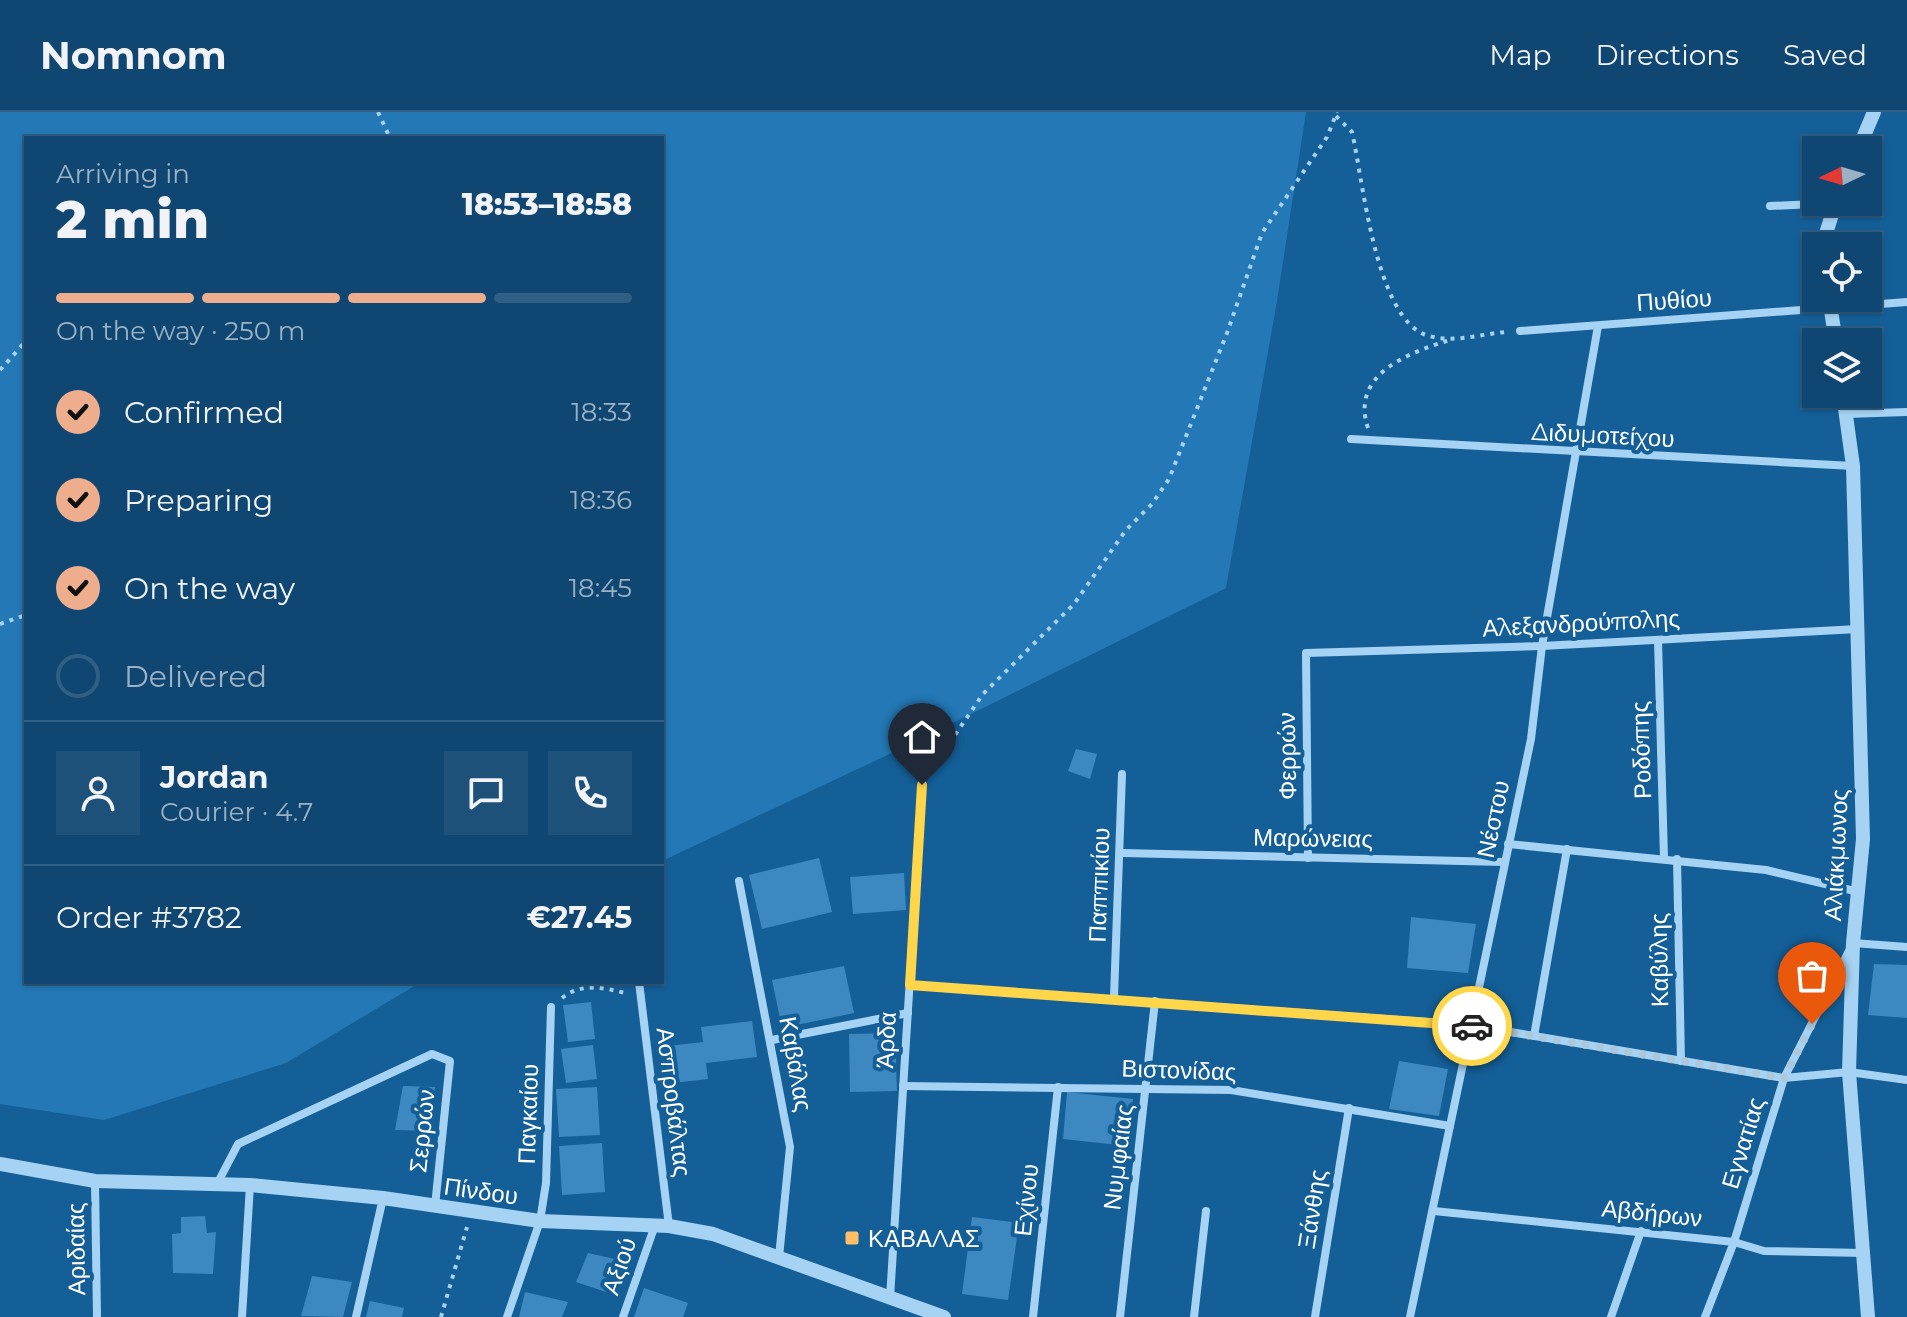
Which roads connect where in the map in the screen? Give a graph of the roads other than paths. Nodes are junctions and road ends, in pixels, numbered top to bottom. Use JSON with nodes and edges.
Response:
{"nodes":[{"id":1,"x":1874,"y":112,"type":"edge"},
{"id":2,"x":1864,"y":136,"type":"edge"},
{"id":3,"x":1802,"y":205,"type":"edge"},
{"id":4,"x":1770,"y":206,"type":"dead end"},
{"id":5,"x":1882,"y":302,"type":"edge"},
{"id":6,"x":1907,"y":302,"type":"edge"},
{"id":7,"x":1802,"y":306,"type":"edge"},
{"id":8,"x":1598,"y":326,"type":"junction"},
{"id":9,"x":1520,"y":331,"type":"road end"},
{"id":10,"x":1845,"y":408,"type":"edge"},
{"id":11,"x":1907,"y":412,"type":"edge"},
{"id":12,"x":1846,"y":414,"type":"junction"},
{"id":13,"x":1351,"y":439,"type":"dead end"},
{"id":14,"x":1576,"y":454,"type":"junction"},
{"id":15,"x":1853,"y":466,"type":"junction"},
{"id":16,"x":1858,"y":629,"type":"junction"},
{"id":17,"x":1658,"y":640,"type":"junction"},
{"id":18,"x":1542,"y":646,"type":"junction"},
{"id":19,"x":1306,"y":653,"type":"joint"},
{"id":20,"x":1122,"y":774,"type":"dead end"},
{"id":21,"x":922,"y":785,"type":"road end"},
{"id":22,"x":1508,"y":844,"type":"junction"},
{"id":23,"x":1567,"y":849,"type":"junction"},
{"id":24,"x":1122,"y":853,"type":"junction"},
{"id":25,"x":1308,"y":858,"type":"junction"},
{"id":26,"x":1664,"y":858,"type":"junction"},
{"id":27,"x":1677,"y":859,"type":"junction"},
{"id":28,"x":1504,"y":862,"type":"junction"},
{"id":29,"x":739,"y":881,"type":"dead end"},
{"id":30,"x":1860,"y":892,"type":"junction"},
{"id":31,"x":1853,"y":943,"type":"junction"},
{"id":32,"x":1907,"y":947,"type":"edge"},
{"id":33,"x":639,"y":984,"type":"edge"},
{"id":34,"x":910,"y":985,"type":"junction"},
{"id":35,"x":1114,"y":997,"type":"junction"},
{"id":36,"x":1155,"y":1001,"type":"junction"},
{"id":37,"x":551,"y":1007,"type":"road end"},
{"id":38,"x":908,"y":1013,"type":"junction"},
{"id":39,"x":1469,"y":1025,"type":"junction"},
{"id":40,"x":1534,"y":1036,"type":"junction"},
{"id":41,"x":772,"y":1040,"type":"junction"},
{"id":42,"x":1681,"y":1061,"type":"junction"},
{"id":43,"x":1849,"y":1072,"type":"junction"},
{"id":44,"x":1784,"y":1078,"type":"junction"},
{"id":45,"x":1907,"y":1080,"type":"edge"},
{"id":46,"x":903,"y":1086,"type":"junction"},
{"id":47,"x":1058,"y":1087,"type":"junction"},
{"id":48,"x":1146,"y":1088,"type":"junction"},
{"id":49,"x":1349,"y":1108,"type":"junction"},
{"id":50,"x":1450,"y":1126,"type":"junction"},
{"id":51,"x":0,"y":1164,"type":"edge"},
{"id":52,"x":95,"y":1181,"type":"junction"},
{"id":53,"x":250,"y":1185,"type":"junction"},
{"id":54,"x":216,"y":1186,"type":"junction"},
{"id":55,"x":383,"y":1198,"type":"junction"},
{"id":56,"x":435,"y":1206,"type":"junction"},
{"id":57,"x":1206,"y":1211,"type":"dead end"},
{"id":58,"x":1434,"y":1211,"type":"junction"},
{"id":59,"x":540,"y":1221,"type":"junction"},
{"id":60,"x":669,"y":1226,"type":"junction"},
{"id":61,"x":654,"y":1228,"type":"junction"},
{"id":62,"x":1641,"y":1231,"type":"junction"},
{"id":63,"x":1734,"y":1242,"type":"junction"},
{"id":64,"x":1864,"y":1253,"type":"junction"},
{"id":65,"x":779,"y":1257,"type":"junction"},
{"id":66,"x":890,"y":1299,"type":"junction"},
{"id":67,"x":97,"y":1317,"type":"edge"},
{"id":68,"x":242,"y":1317,"type":"edge"},
{"id":69,"x":356,"y":1317,"type":"edge"},
{"id":70,"x":507,"y":1317,"type":"edge"},
{"id":71,"x":623,"y":1317,"type":"edge"},
{"id":72,"x":944,"y":1317,"type":"edge"},
{"id":73,"x":1033,"y":1317,"type":"edge"},
{"id":74,"x":1120,"y":1317,"type":"edge"},
{"id":75,"x":1194,"y":1317,"type":"edge"},
{"id":76,"x":1315,"y":1317,"type":"edge"},
{"id":77,"x":1410,"y":1317,"type":"edge"},
{"id":78,"x":1611,"y":1317,"type":"edge"},
{"id":79,"x":1705,"y":1317,"type":"edge"},
{"id":80,"x":1868,"y":1317,"type":"edge"}],
"edges":[{"from":1,"to":2,"type":"street"},
{"from":3,"to":4,"type":"street"},
{"from":5,"to":6,"type":"street","name":"Πυθίου"},
{"from":7,"to":8,"type":"street","name":"Πυθίου"},
{"from":8,"to":9,"type":"street","name":"Πυθίου"},
{"from":8,"to":14,"type":"street","name":"Νέστου"},
{"from":10,"to":12,"type":"street","name":"Αλιάκμωνος"},
{"from":11,"to":12,"type":"street"},
{"from":12,"to":15,"type":"street","name":"Αλιάκμωνος"},
{"from":13,"to":14,"type":"street","name":"Διδυμοτείχου"},
{"from":14,"to":15,"type":"street","name":"Διδυμοτείχου"},
{"from":14,"to":18,"type":"street","name":"Νέστου"},
{"from":15,"to":16,"type":"street","name":"Αλιάκμωνος"},
{"from":16,"to":17,"type":"street","name":"Αλεξανδρούπολης"},
{"from":16,"to":30,"type":"street","name":"Αλιάκμωνος"},
{"from":17,"to":18,"type":"street","name":"Αλεξανδρούπολης"},
{"from":17,"to":26,"type":"street","name":"Ροδόπης"},
{"from":18,"to":19,"type":"street","name":"Αλεξανδρούπολης"},
{"from":18,"to":22,"type":"street","name":"Νέστου"},
{"from":19,"to":25,"type":"street","name":"Φερρών"},
{"from":20,"to":24,"type":"street","name":"Παππικίου"},
{"from":21,"to":34,"type":"street","name":"Άρδα"},
{"from":22,"to":23,"type":"street"},
{"from":22,"to":28,"type":"street","name":"Νέστου"},
{"from":23,"to":26,"type":"street"},
{"from":23,"to":40,"type":"street"},
{"from":24,"to":25,"type":"street","name":"Μαρώνειας"},
{"from":24,"to":35,"type":"street","name":"Παππικίου"},
{"from":25,"to":28,"type":"street","name":"Μαρώνειας"},
{"from":26,"to":27,"type":"street"},
{"from":27,"to":30,"type":"street"},
{"from":27,"to":42,"type":"street","name":"Καβύλης"},
{"from":28,"to":39,"type":"street","name":"Νέστου"},
{"from":29,"to":41,"type":"street","name":"Καβάλας"},
{"from":30,"to":31,"type":"street","name":"Αλιάκμωνος"},
{"from":31,"to":32,"type":"street"},
{"from":31,"to":43,"type":"street","name":"Αλιάκμωνος"},
{"from":31,"to":44,"type":"street","name":"Εγνατίας"},
{"from":33,"to":60,"type":"street","name":"Ασπροβάλτας"},
{"from":34,"to":35,"type":"street"},
{"from":34,"to":38,"type":"street","name":"Άρδα"},
{"from":35,"to":36,"type":"street"},
{"from":36,"to":39,"type":"street"},
{"from":36,"to":48,"type":"street","name":"Νυμφαίας"},
{"from":37,"to":59,"type":"street","name":"Παγκαίου"},
{"from":38,"to":41,"type":"street"},
{"from":38,"to":46,"type":"street","name":"Άρδα"},
{"from":39,"to":40,"type":"street"},
{"from":39,"to":50,"type":"street","name":"Νέστου"},
{"from":40,"to":42,"type":"street"},
{"from":41,"to":65,"type":"street","name":"Καβάλας"},
{"from":42,"to":44,"type":"street"},
{"from":43,"to":44,"type":"street"},
{"from":43,"to":45,"type":"street"},
{"from":43,"to":64,"type":"street","name":"Αλιάκμωνος"},
{"from":44,"to":63,"type":"street","name":"Εγνατίας"},
{"from":46,"to":47,"type":"street","name":"Βιστονίδας"},
{"from":46,"to":66,"type":"street","name":"Άρδα"},
{"from":47,"to":48,"type":"street","name":"Βιστονίδας"},
{"from":47,"to":73,"type":"street","name":"Εχίνου"},
{"from":48,"to":49,"type":"street","name":"Βιστονίδας"},
{"from":48,"to":74,"type":"street","name":"Νυμφαίας"},
{"from":49,"to":50,"type":"street","name":"Βιστονίδας"},
{"from":49,"to":76,"type":"street","name":"Ξάνθης"},
{"from":50,"to":58,"type":"street","name":"Νέστου"},
{"from":51,"to":52,"type":"street","name":"Πίνδου"},
{"from":52,"to":54,"type":"street","name":"Πίνδου"},
{"from":52,"to":67,"type":"street","name":"Αριδαίας"},
{"from":53,"to":54,"type":"street","name":"Πίνδου"},
{"from":53,"to":55,"type":"street","name":"Πίνδου"},
{"from":53,"to":68,"type":"street"},
{"from":54,"to":56,"type":"street","name":"Σερρών"},
{"from":55,"to":56,"type":"street","name":"Πίνδου"},
{"from":55,"to":69,"type":"street"},
{"from":56,"to":59,"type":"street","name":"Πίνδου"},
{"from":57,"to":75,"type":"street"},
{"from":58,"to":62,"type":"street","name":"Αβδήρων"},
{"from":58,"to":77,"type":"street","name":"Νέστου"},
{"from":59,"to":61,"type":"street","name":"Πίνδου"},
{"from":59,"to":70,"type":"street","name":"Παγκαίου"},
{"from":60,"to":61,"type":"street","name":"Πίνδου"},
{"from":60,"to":65,"type":"street","name":"Πίνδου"},
{"from":61,"to":71,"type":"street","name":"Αξιού"},
{"from":62,"to":63,"type":"street","name":"Αβδήρων"},
{"from":62,"to":78,"type":"street"},
{"from":63,"to":64,"type":"street","name":"Αβδήρων"},
{"from":63,"to":79,"type":"street","name":"Εγνατίας"},
{"from":64,"to":80,"type":"street","name":"Αλιάκμωνος"},
{"from":65,"to":66,"type":"street","name":"Πίνδου"},
{"from":66,"to":72,"type":"street","name":"Πίνδου"}]}
